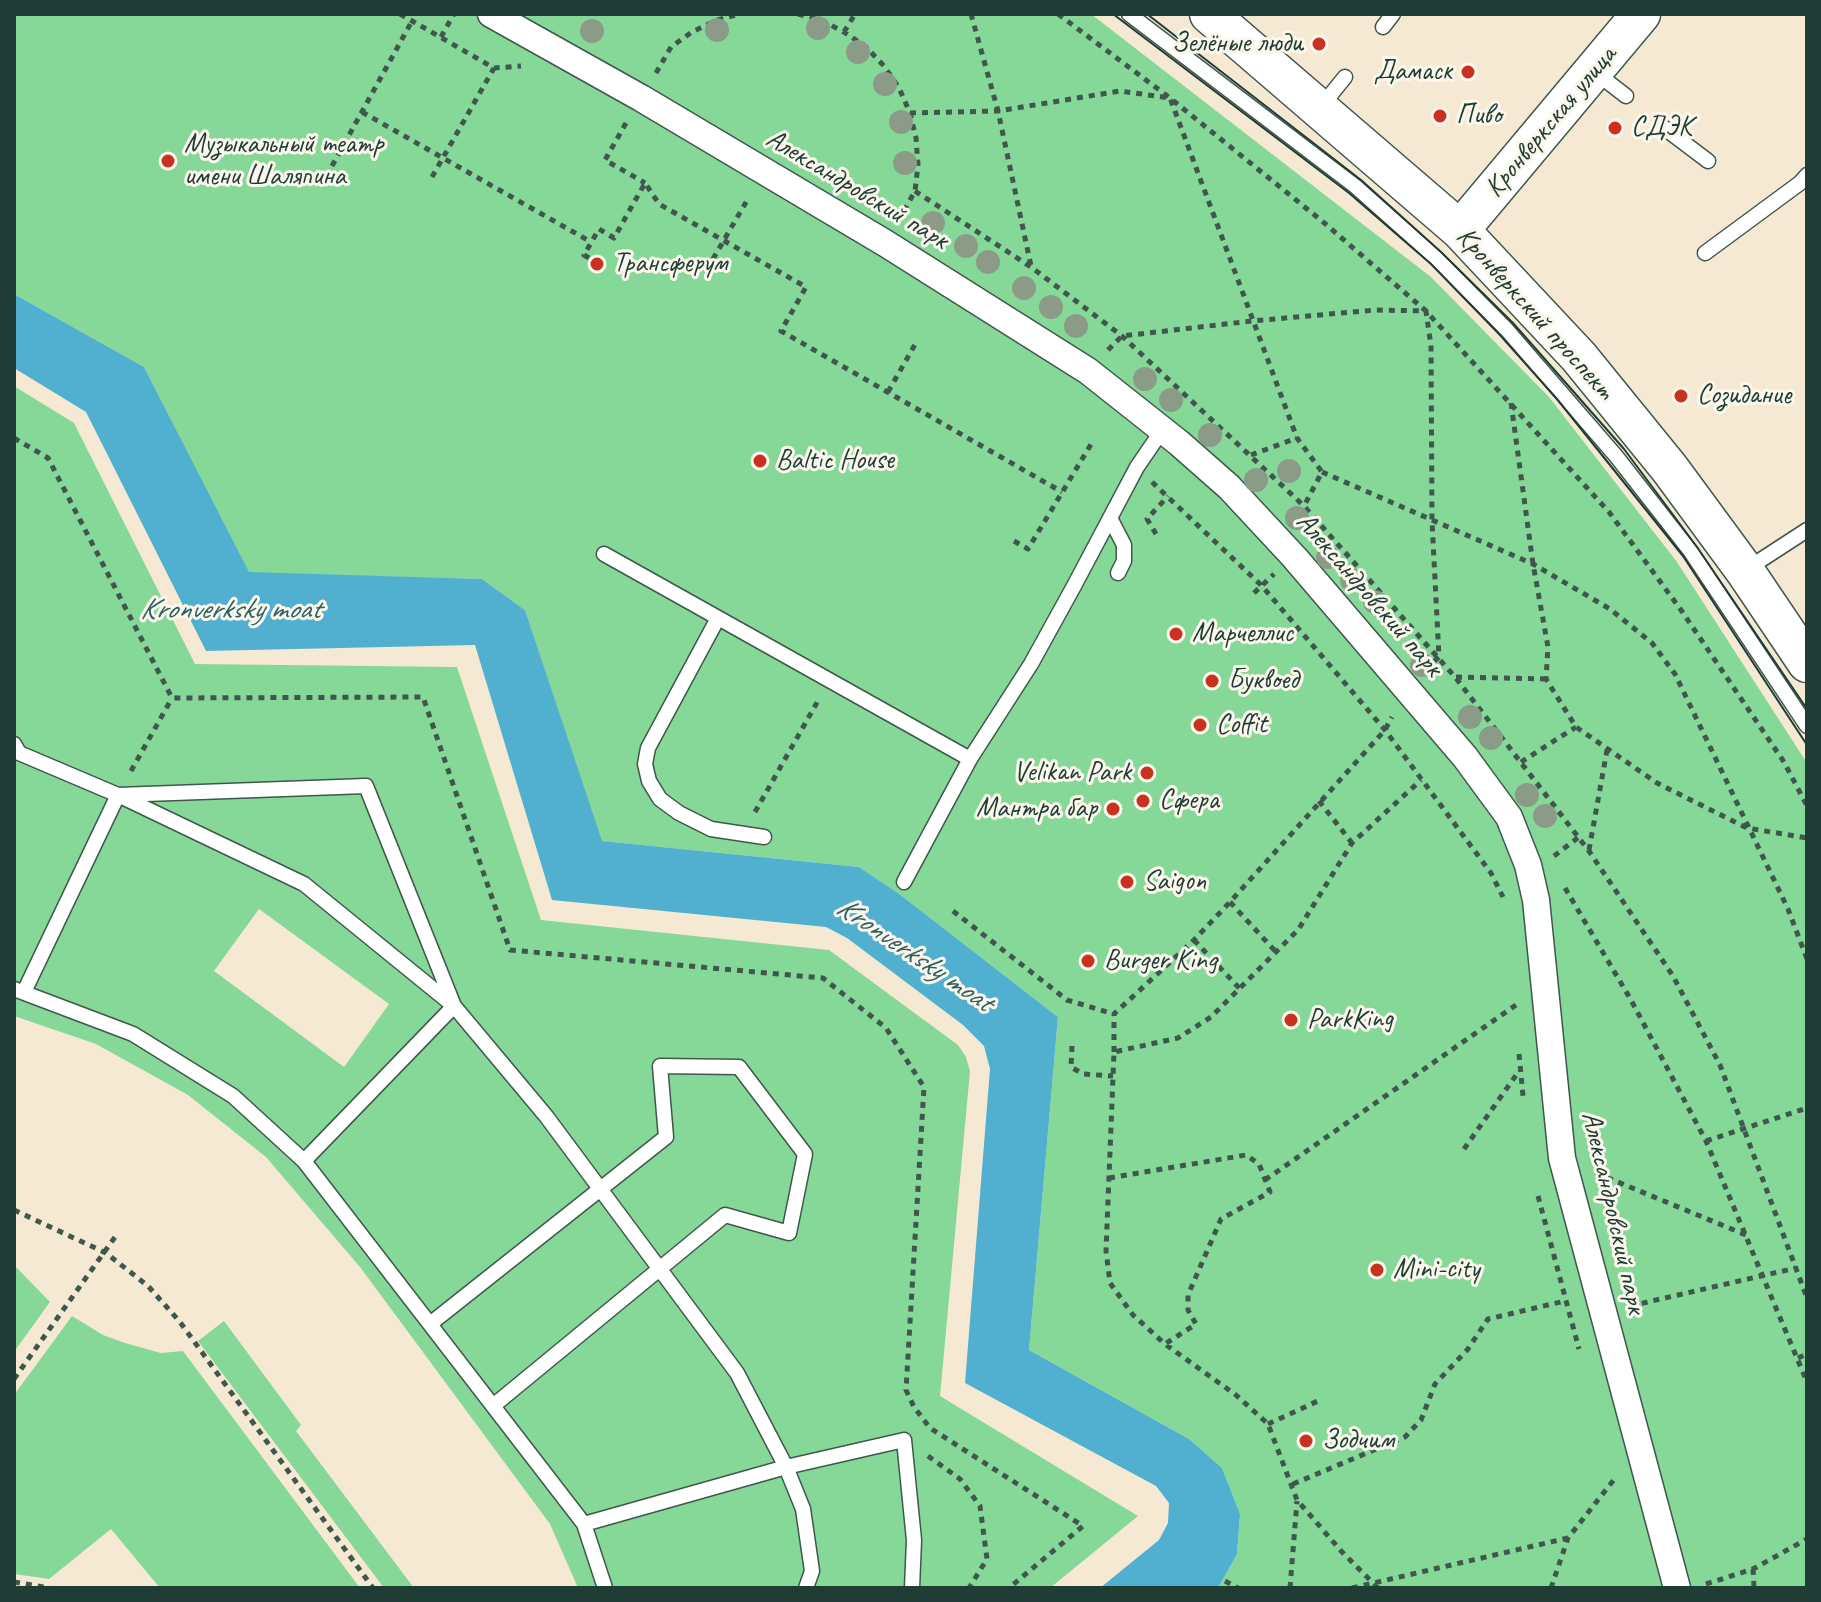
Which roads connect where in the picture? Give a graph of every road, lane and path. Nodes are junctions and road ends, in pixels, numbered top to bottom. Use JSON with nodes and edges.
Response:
{"nodes":[{"id":1,"x":400,"y":14,"type":"edge"},
{"id":2,"x":454,"y":14,"type":"edge"},
{"id":3,"x":491,"y":14,"type":"edge"},
{"id":4,"x":740,"y":14,"type":"edge"},
{"id":5,"x":798,"y":14,"type":"edge"},
{"id":6,"x":855,"y":14,"type":"edge"},
{"id":7,"x":971,"y":14,"type":"edge"},
{"id":8,"x":1058,"y":14,"type":"edge"},
{"id":9,"x":1129,"y":14,"type":"edge"},
{"id":10,"x":1209,"y":14,"type":"edge"},
{"id":11,"x":1393,"y":14,"type":"edge"},
{"id":12,"x":1641,"y":14,"type":"edge"},
{"id":13,"x":412,"y":21,"type":"junction"},
{"id":14,"x":1383,"y":27,"type":"dead end"},
{"id":15,"x":844,"y":32,"type":"junction"},
{"id":16,"x":441,"y":37,"type":"junction"},
{"id":17,"x":671,"y":47,"type":"dead end"},
{"id":18,"x":525,"y":65,"type":"dead end"},
{"id":19,"x":494,"y":68,"type":"junction"},
{"id":20,"x":1594,"y":71,"type":"junction"},
{"id":21,"x":1345,"y":77,"type":"dead end"},
{"id":22,"x":1626,"y":96,"type":"dead end"},
{"id":23,"x":1170,"y":98,"type":"junction"},
{"id":24,"x":1320,"y":109,"type":"junction"},
{"id":25,"x":998,"y":111,"type":"junction"},
{"id":26,"x":362,"y":112,"type":"junction"},
{"id":27,"x":910,"y":113,"type":"junction"},
{"id":28,"x":614,"y":116,"type":"dead end"},
{"id":29,"x":626,"y":123,"type":"junction"},
{"id":30,"x":1663,"y":127,"type":"dead end"},
{"id":31,"x":637,"y":130,"type":"dead end"},
{"id":32,"x":443,"y":158,"type":"junction"},
{"id":33,"x":1708,"y":161,"type":"dead end"},
{"id":34,"x":332,"y":166,"type":"dead end"},
{"id":35,"x":432,"y":177,"type":"dead end"},
{"id":36,"x":645,"y":183,"type":"junction"},
{"id":37,"x":1805,"y":183,"type":"edge"},
{"id":38,"x":915,"y":191,"type":"dead end"},
{"id":39,"x":746,"y":201,"type":"dead end"},
{"id":40,"x":1460,"y":230,"type":"junction"},
{"id":41,"x":723,"y":241,"type":"junction"},
{"id":42,"x":591,"y":242,"type":"junction"},
{"id":43,"x":1705,"y":253,"type":"dead end"},
{"id":44,"x":589,"y":258,"type":"dead end"},
{"id":45,"x":713,"y":259,"type":"dead end"},
{"id":46,"x":1031,"y":267,"type":"dead end"},
{"id":47,"x":1426,"y":311,"type":"junction"},
{"id":48,"x":1252,"y":321,"type":"junction"},
{"id":49,"x":917,"y":341,"type":"dead end"},
{"id":50,"x":1088,"y":371,"type":"junction"},
{"id":51,"x":888,"y":392,"type":"junction"},
{"id":52,"x":1511,"y":402,"type":"junction"},
{"id":53,"x":1163,"y":429,"type":"junction"},
{"id":54,"x":14,"y":438,"type":"edge"},
{"id":55,"x":1297,"y":438,"type":"junction"},
{"id":56,"x":1093,"y":441,"type":"dead end"},
{"id":57,"x":1251,"y":455,"type":"dead end"},
{"id":58,"x":1137,"y":467,"type":"junction"},
{"id":59,"x":1322,"y":472,"type":"junction"},
{"id":60,"x":1062,"y":492,"type":"junction"},
{"id":61,"x":1168,"y":496,"type":"junction"},
{"id":62,"x":1304,"y":506,"type":"dead end"},
{"id":63,"x":1110,"y":518,"type":"junction"},
{"id":64,"x":1432,"y":521,"type":"junction"},
{"id":65,"x":1807,"y":530,"type":"edge"},
{"id":66,"x":1156,"y":534,"type":"dead end"},
{"id":67,"x":1014,"y":541,"type":"dead end"},
{"id":68,"x":604,"y":554,"type":"dead end"},
{"id":69,"x":1533,"y":564,"type":"junction"},
{"id":70,"x":1745,"y":571,"type":"junction"},
{"id":71,"x":1118,"y":573,"type":"dead end"},
{"id":72,"x":1268,"y":580,"type":"dead end"},
{"id":73,"x":1262,"y":586,"type":"junction"},
{"id":74,"x":1254,"y":593,"type":"dead end"},
{"id":75,"x":718,"y":618,"type":"junction"},
{"id":76,"x":1439,"y":657,"type":"dead end"},
{"id":77,"x":1807,"y":663,"type":"edge"},
{"id":78,"x":1455,"y":677,"type":"dead end"},
{"id":79,"x":1546,"y":679,"type":"junction"},
{"id":80,"x":830,"y":680,"type":"junction"},
{"id":81,"x":172,"y":698,"type":"junction"},
{"id":82,"x":1807,"y":726,"type":"edge"},
{"id":83,"x":1576,"y":727,"type":"junction"},
{"id":84,"x":1385,"y":730,"type":"junction"},
{"id":85,"x":16,"y":750,"type":"edge"},
{"id":86,"x":1607,"y":750,"type":"junction"},
{"id":87,"x":970,"y":759,"type":"junction"},
{"id":88,"x":1521,"y":762,"type":"dead end"},
{"id":89,"x":1421,"y":780,"type":"junction"},
{"id":90,"x":118,"y":795,"type":"junction"},
{"id":91,"x":1319,"y":801,"type":"junction"},
{"id":92,"x":1807,"y":806,"type":"edge"},
{"id":93,"x":1747,"y":828,"type":"junction"},
{"id":94,"x":742,"y":834,"type":"junction"},
{"id":95,"x":764,"y":837,"type":"dead end"},
{"id":96,"x":1579,"y":837,"type":"dead end"},
{"id":97,"x":1807,"y":838,"type":"edge"},
{"id":98,"x":1352,"y":843,"type":"junction"},
{"id":99,"x":1589,"y":851,"type":"dead end"},
{"id":100,"x":1549,"y":861,"type":"dead end"},
{"id":101,"x":904,"y":882,"type":"dead end"},
{"id":102,"x":1564,"y":886,"type":"dead end"},
{"id":103,"x":1504,"y":899,"type":"dead end"},
{"id":104,"x":1230,"y":902,"type":"junction"},
{"id":105,"x":953,"y":911,"type":"dead end"},
{"id":106,"x":1194,"y":940,"type":"junction"},
{"id":107,"x":1276,"y":952,"type":"junction"},
{"id":108,"x":1807,"y":959,"type":"edge"},
{"id":109,"x":1241,"y":990,"type":"junction"},
{"id":110,"x":19,"y":991,"type":"edge"},
{"id":111,"x":1516,"y":991,"type":"dead end"},
{"id":112,"x":454,"y":1006,"type":"junction"},
{"id":113,"x":1114,"y":1014,"type":"junction"},
{"id":114,"x":1072,"y":1046,"type":"dead end"},
{"id":115,"x":1114,"y":1052,"type":"junction"},
{"id":116,"x":1519,"y":1070,"type":"dead end"},
{"id":117,"x":1113,"y":1076,"type":"junction"},
{"id":118,"x":1807,"y":1108,"type":"edge"},
{"id":119,"x":1706,"y":1141,"type":"junction"},
{"id":120,"x":1464,"y":1149,"type":"dead end"},
{"id":121,"x":1562,"y":1158,"type":"junction"},
{"id":122,"x":304,"y":1161,"type":"junction"},
{"id":123,"x":1109,"y":1178,"type":"junction"},
{"id":124,"x":1265,"y":1180,"type":"junction"},
{"id":125,"x":599,"y":1188,"type":"junction"},
{"id":126,"x":14,"y":1210,"type":"edge"},
{"id":127,"x":1746,"y":1235,"type":"junction"},
{"id":128,"x":115,"y":1237,"type":"dead end"},
{"id":129,"x":106,"y":1253,"type":"junction"},
{"id":130,"x":1796,"y":1268,"type":"dead end"},
{"id":131,"x":660,"y":1270,"type":"junction"},
{"id":132,"x":1763,"y":1275,"type":"junction"},
{"id":133,"x":1600,"y":1304,"type":"junction"},
{"id":134,"x":430,"y":1324,"type":"junction"},
{"id":135,"x":1165,"y":1344,"type":"junction"},
{"id":136,"x":1807,"y":1354,"type":"edge"},
{"id":137,"x":1798,"y":1358,"type":"junction"},
{"id":138,"x":14,"y":1379,"type":"edge"},
{"id":139,"x":1807,"y":1382,"type":"edge"},
{"id":140,"x":1320,"y":1400,"type":"dead end"},
{"id":141,"x":493,"y":1406,"type":"junction"},
{"id":142,"x":1268,"y":1424,"type":"junction"},
{"id":143,"x":904,"y":1440,"type":"junction"},
{"id":144,"x":786,"y":1467,"type":"junction"},
{"id":145,"x":1617,"y":1476,"type":"dead end"},
{"id":146,"x":1293,"y":1484,"type":"junction"},
{"id":147,"x":1297,"y":1500,"type":"junction"},
{"id":148,"x":584,"y":1524,"type":"junction"},
{"id":149,"x":1568,"y":1538,"type":"junction"},
{"id":150,"x":1807,"y":1539,"type":"edge"},
{"id":151,"x":1753,"y":1569,"type":"junction"},
{"id":152,"x":1225,"y":1581,"type":"dead end"},
{"id":153,"x":14,"y":1582,"type":"edge"},
{"id":154,"x":1372,"y":1583,"type":"junction"},
{"id":155,"x":50,"y":1588,"type":"edge"},
{"id":156,"x":373,"y":1588,"type":"edge"},
{"id":157,"x":605,"y":1588,"type":"edge"},
{"id":158,"x":806,"y":1588,"type":"edge"},
{"id":159,"x":912,"y":1588,"type":"edge"},
{"id":160,"x":969,"y":1588,"type":"edge"},
{"id":161,"x":1009,"y":1588,"type":"edge"},
{"id":162,"x":1238,"y":1588,"type":"edge"},
{"id":163,"x":1290,"y":1588,"type":"edge"},
{"id":164,"x":1352,"y":1588,"type":"edge"},
{"id":165,"x":1378,"y":1588,"type":"edge"},
{"id":166,"x":1551,"y":1588,"type":"edge"},
{"id":167,"x":1677,"y":1588,"type":"edge"},
{"id":168,"x":1693,"y":1588,"type":"edge"},
{"id":169,"x":1754,"y":1588,"type":"edge"}],
"edges":[{"from":1,"to":13,"type":"path"},
{"from":2,"to":16,"type":"path"},
{"from":3,"to":50,"type":"street","name":"Александровский парк"},
{"from":4,"to":17,"type":"path"},
{"from":5,"to":15,"type":"path"},
{"from":6,"to":15,"type":"path"},
{"from":7,"to":25,"type":"path"},
{"from":8,"to":23,"type":"path"},
{"from":9,"to":82,"type":"lane"},
{"from":10,"to":24,"type":"street","name":"Кронверкский проспект"},
{"from":11,"to":14,"type":"lane"},
{"from":12,"to":20,"type":"street","name":"Кронверкская улица"},
{"from":13,"to":16,"type":"path"},
{"from":13,"to":26,"type":"path"},
{"from":15,"to":27,"type":"path"},
{"from":16,"to":19,"type":"path"},
{"from":18,"to":19,"type":"path"},
{"from":19,"to":32,"type":"path"},
{"from":20,"to":22,"type":"lane"},
{"from":20,"to":40,"type":"street","name":"Кронверкская улица"},
{"from":21,"to":24,"type":"lane"},
{"from":23,"to":25,"type":"path"},
{"from":23,"to":47,"type":"path"},
{"from":23,"to":48,"type":"path"},
{"from":24,"to":40,"type":"street","name":"Кронверкский проспект"},
{"from":25,"to":27,"type":"path"},
{"from":25,"to":46,"type":"path"},
{"from":26,"to":32,"type":"path"},
{"from":26,"to":34,"type":"path"},
{"from":27,"to":38,"type":"path"},
{"from":28,"to":29,"type":"path"},
{"from":29,"to":31,"type":"path"},
{"from":29,"to":36,"type":"path"},
{"from":30,"to":33,"type":"lane"},
{"from":32,"to":35,"type":"path"},
{"from":32,"to":42,"type":"path"},
{"from":36,"to":41,"type":"path"},
{"from":36,"to":42,"type":"path"},
{"from":37,"to":43,"type":"lane"},
{"from":39,"to":41,"type":"path"},
{"from":40,"to":70,"type":"street","name":"Кронверкский проспект"},
{"from":41,"to":45,"type":"path"},
{"from":41,"to":51,"type":"path"},
{"from":42,"to":44,"type":"path"},
{"from":47,"to":48,"type":"path"},
{"from":47,"to":52,"type":"path"},
{"from":47,"to":64,"type":"path"},
{"from":48,"to":50,"type":"path"},
{"from":48,"to":55,"type":"path"},
{"from":49,"to":51,"type":"path"},
{"from":50,"to":53,"type":"street","name":"Александровский парк"},
{"from":51,"to":60,"type":"path"},
{"from":52,"to":69,"type":"path"},
{"from":52,"to":92,"type":"path"},
{"from":53,"to":58,"type":"lane"},
{"from":53,"to":121,"type":"street","name":"Александровский парк"},
{"from":54,"to":81,"type":"path"},
{"from":55,"to":57,"type":"path"},
{"from":55,"to":59,"type":"path"},
{"from":56,"to":60,"type":"path"},
{"from":58,"to":61,"type":"path"},
{"from":58,"to":63,"type":"lane"},
{"from":59,"to":62,"type":"path"},
{"from":59,"to":64,"type":"path"},
{"from":60,"to":67,"type":"path"},
{"from":61,"to":66,"type":"path"},
{"from":61,"to":73,"type":"path"},
{"from":63,"to":71,"type":"lane"},
{"from":63,"to":87,"type":"lane"},
{"from":64,"to":69,"type":"path"},
{"from":64,"to":76,"type":"path"},
{"from":65,"to":70,"type":"lane"},
{"from":68,"to":75,"type":"lane"},
{"from":69,"to":79,"type":"path"},
{"from":69,"to":93,"type":"path"},
{"from":70,"to":77,"type":"street","name":"Кронверкский проспект"},
{"from":72,"to":73,"type":"path"},
{"from":73,"to":74,"type":"path"},
{"from":73,"to":84,"type":"path"},
{"from":75,"to":80,"type":"lane"},
{"from":75,"to":94,"type":"lane"},
{"from":78,"to":79,"type":"path"},
{"from":79,"to":83,"type":"path"},
{"from":80,"to":87,"type":"lane"},
{"from":80,"to":94,"type":"path"},
{"from":81,"to":90,"type":"path"},
{"from":81,"to":161,"type":"path"},
{"from":83,"to":86,"type":"path"},
{"from":83,"to":88,"type":"path"},
{"from":84,"to":89,"type":"path"},
{"from":84,"to":91,"type":"path"},
{"from":85,"to":90,"type":"lane"},
{"from":86,"to":93,"type":"path"},
{"from":86,"to":99,"type":"path"},
{"from":87,"to":101,"type":"lane"},
{"from":89,"to":98,"type":"path"},
{"from":89,"to":103,"type":"path"},
{"from":90,"to":110,"type":"lane"},
{"from":90,"to":112,"type":"lane"},
{"from":90,"to":112,"type":"lane"},
{"from":91,"to":98,"type":"path"},
{"from":91,"to":104,"type":"path"},
{"from":93,"to":97,"type":"path"},
{"from":93,"to":108,"type":"path"},
{"from":94,"to":95,"type":"lane"},
{"from":96,"to":100,"type":"path"},
{"from":98,"to":107,"type":"path"},
{"from":102,"to":119,"type":"path"},
{"from":104,"to":106,"type":"path"},
{"from":104,"to":107,"type":"path"},
{"from":105,"to":113,"type":"path"},
{"from":106,"to":109,"type":"path"},
{"from":106,"to":113,"type":"path"},
{"from":107,"to":109,"type":"path"},
{"from":109,"to":115,"type":"path"},
{"from":110,"to":122,"type":"lane"},
{"from":111,"to":124,"type":"path"},
{"from":112,"to":122,"type":"lane"},
{"from":112,"to":125,"type":"lane"},
{"from":113,"to":115,"type":"path"},
{"from":114,"to":117,"type":"path"},
{"from":115,"to":117,"type":"path"},
{"from":116,"to":120,"type":"path"},
{"from":117,"to":123,"type":"path"},
{"from":118,"to":119,"type":"path"},
{"from":119,"to":127,"type":"path"},
{"from":121,"to":127,"type":"path"},
{"from":121,"to":133,"type":"street","name":"Александровский парк"},
{"from":122,"to":134,"type":"lane"},
{"from":123,"to":124,"type":"path"},
{"from":123,"to":135,"type":"path"},
{"from":124,"to":135,"type":"path"},
{"from":125,"to":131,"type":"lane"},
{"from":125,"to":131,"type":"lane"},
{"from":125,"to":134,"type":"lane"},
{"from":126,"to":129,"type":"path"},
{"from":127,"to":132,"type":"path"},
{"from":128,"to":129,"type":"path"},
{"from":129,"to":138,"type":"path"},
{"from":129,"to":156,"type":"path"},
{"from":130,"to":132,"type":"path"},
{"from":131,"to":141,"type":"lane"},
{"from":131,"to":144,"type":"lane"},
{"from":132,"to":133,"type":"path"},
{"from":132,"to":137,"type":"path"},
{"from":133,"to":146,"type":"path"},
{"from":133,"to":167,"type":"street","name":"Александровский парк"},
{"from":134,"to":141,"type":"lane"},
{"from":135,"to":142,"type":"path"},
{"from":136,"to":137,"type":"path"},
{"from":137,"to":139,"type":"path"},
{"from":140,"to":142,"type":"path"},
{"from":141,"to":148,"type":"lane"},
{"from":142,"to":146,"type":"path"},
{"from":143,"to":144,"type":"lane"},
{"from":143,"to":159,"type":"lane"},
{"from":143,"to":160,"type":"path"},
{"from":144,"to":148,"type":"lane"},
{"from":144,"to":158,"type":"lane"},
{"from":145,"to":149,"type":"path"},
{"from":146,"to":147,"type":"path"},
{"from":147,"to":154,"type":"path"},
{"from":147,"to":163,"type":"path"},
{"from":148,"to":157,"type":"lane"},
{"from":149,"to":154,"type":"path"},
{"from":149,"to":166,"type":"path"},
{"from":150,"to":151,"type":"path"},
{"from":151,"to":168,"type":"path"},
{"from":151,"to":169,"type":"path"},
{"from":152,"to":162,"type":"path"},
{"from":153,"to":155,"type":"path"},
{"from":154,"to":164,"type":"path"},
{"from":154,"to":165,"type":"path"}]}
